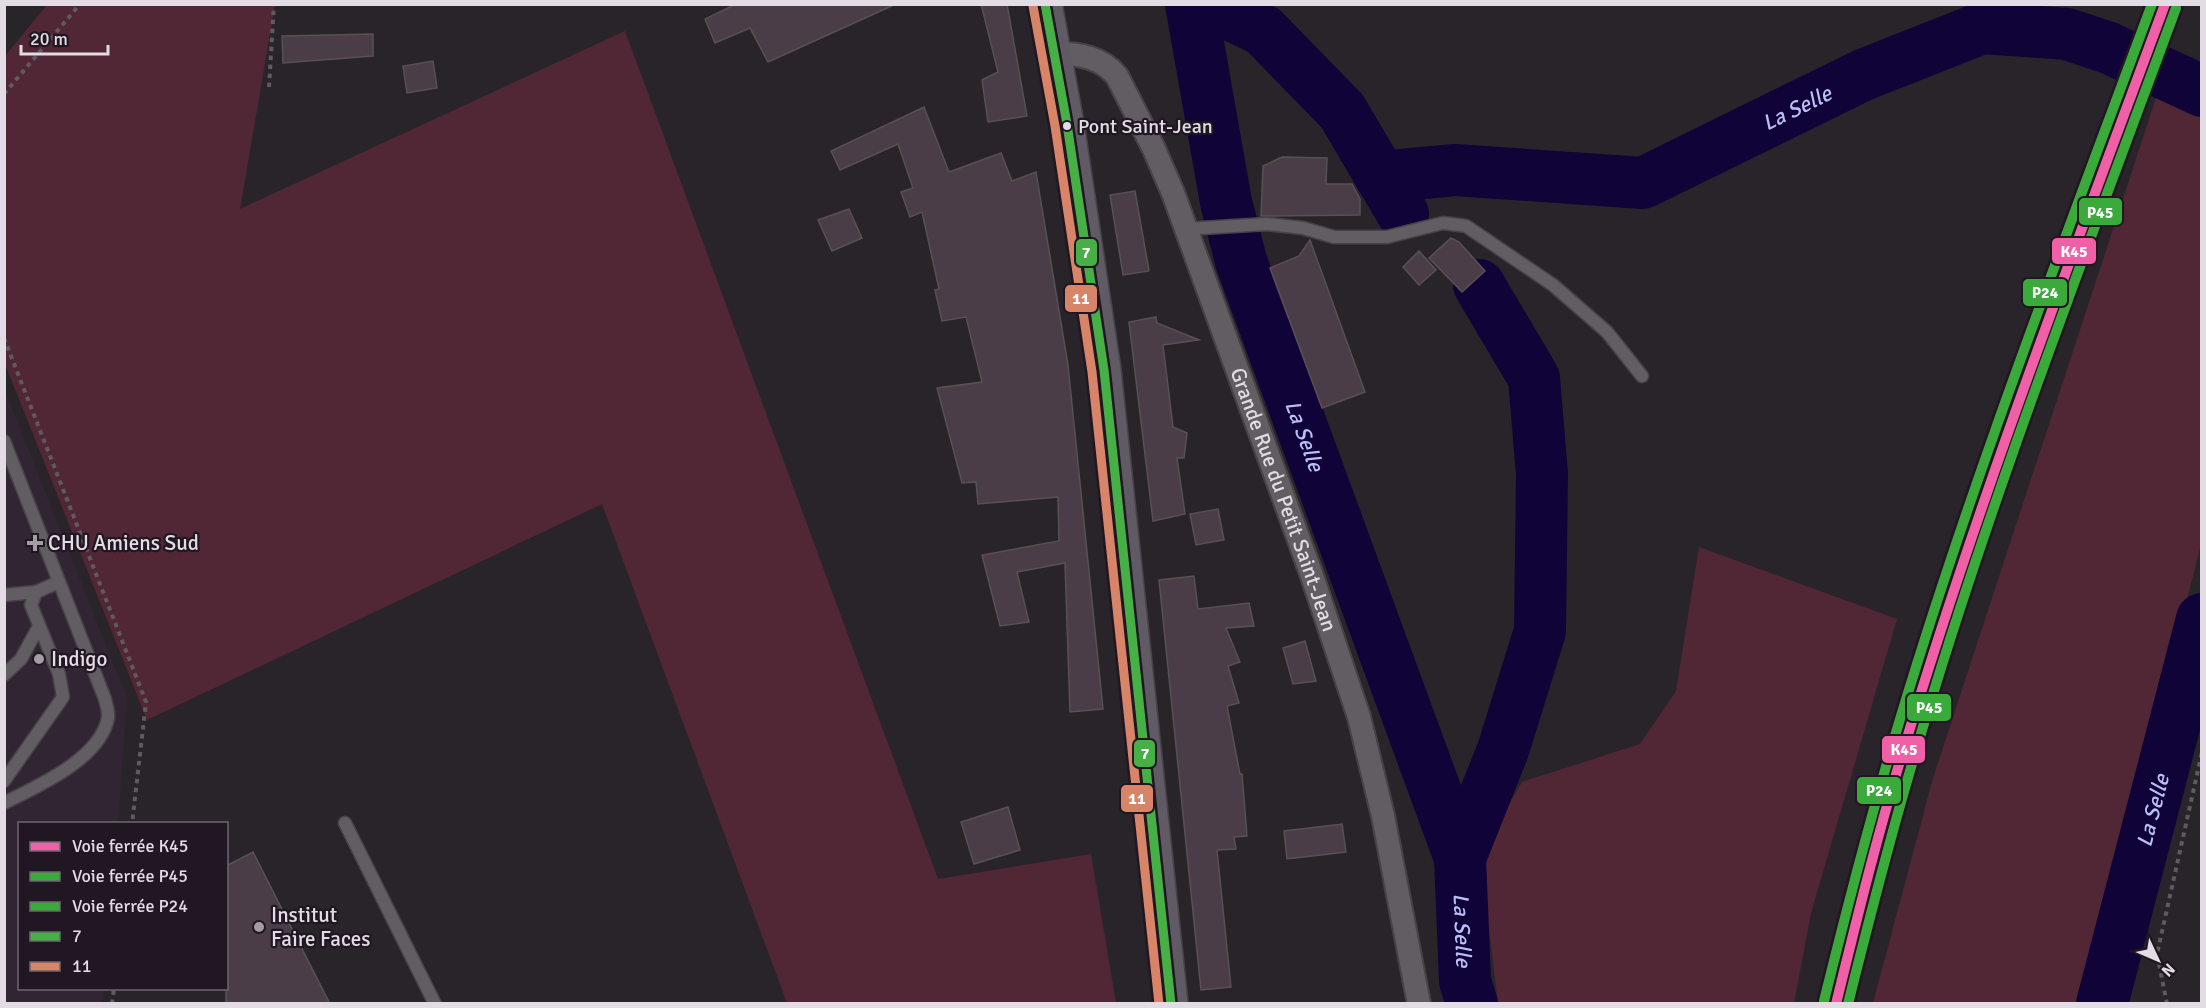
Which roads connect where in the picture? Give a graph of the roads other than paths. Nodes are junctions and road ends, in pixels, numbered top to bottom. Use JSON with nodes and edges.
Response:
{"nodes":[{"id":1,"x":1045,"y":4,"type":"edge"},
{"id":2,"x":1055,"y":53,"type":"junction"},
{"id":3,"x":1186,"y":229,"type":"junction"},
{"id":4,"x":1642,"y":376,"type":"dead end"},
{"id":5,"x":4,"y":441,"type":"edge"},
{"id":6,"x":59,"y":582,"type":"junction"},
{"id":7,"x":36,"y":592,"type":"junction"},
{"id":8,"x":4,"y":595,"type":"edge"},
{"id":9,"x":38,"y":628,"type":"junction"},
{"id":10,"x":4,"y":675,"type":"edge"},
{"id":11,"x":4,"y":781,"type":"edge"},
{"id":12,"x":4,"y":803,"type":"edge"},
{"id":13,"x":345,"y":823,"type":"dead end"},
{"id":14,"x":435,"y":1004,"type":"edge"},
{"id":15,"x":1171,"y":1004,"type":"edge"},
{"id":16,"x":1419,"y":1004,"type":"edge"}],
"edges":[{"from":1,"to":2,"type":"main road"},
{"from":2,"to":3,"type":"street","name":"Grande Rue du Petit Saint-Jean"},
{"from":2,"to":15,"type":"main road"},
{"from":3,"to":4,"type":"lane"},
{"from":3,"to":16,"type":"street","name":"Grande Rue du Petit Saint-Jean"},
{"from":5,"to":6,"type":"lane"},
{"from":6,"to":7,"type":"lane"},
{"from":6,"to":12,"type":"lane"},
{"from":7,"to":8,"type":"lane"},
{"from":7,"to":9,"type":"lane"},
{"from":9,"to":10,"type":"lane"},
{"from":9,"to":11,"type":"lane"},
{"from":13,"to":14,"type":"lane"}]}
